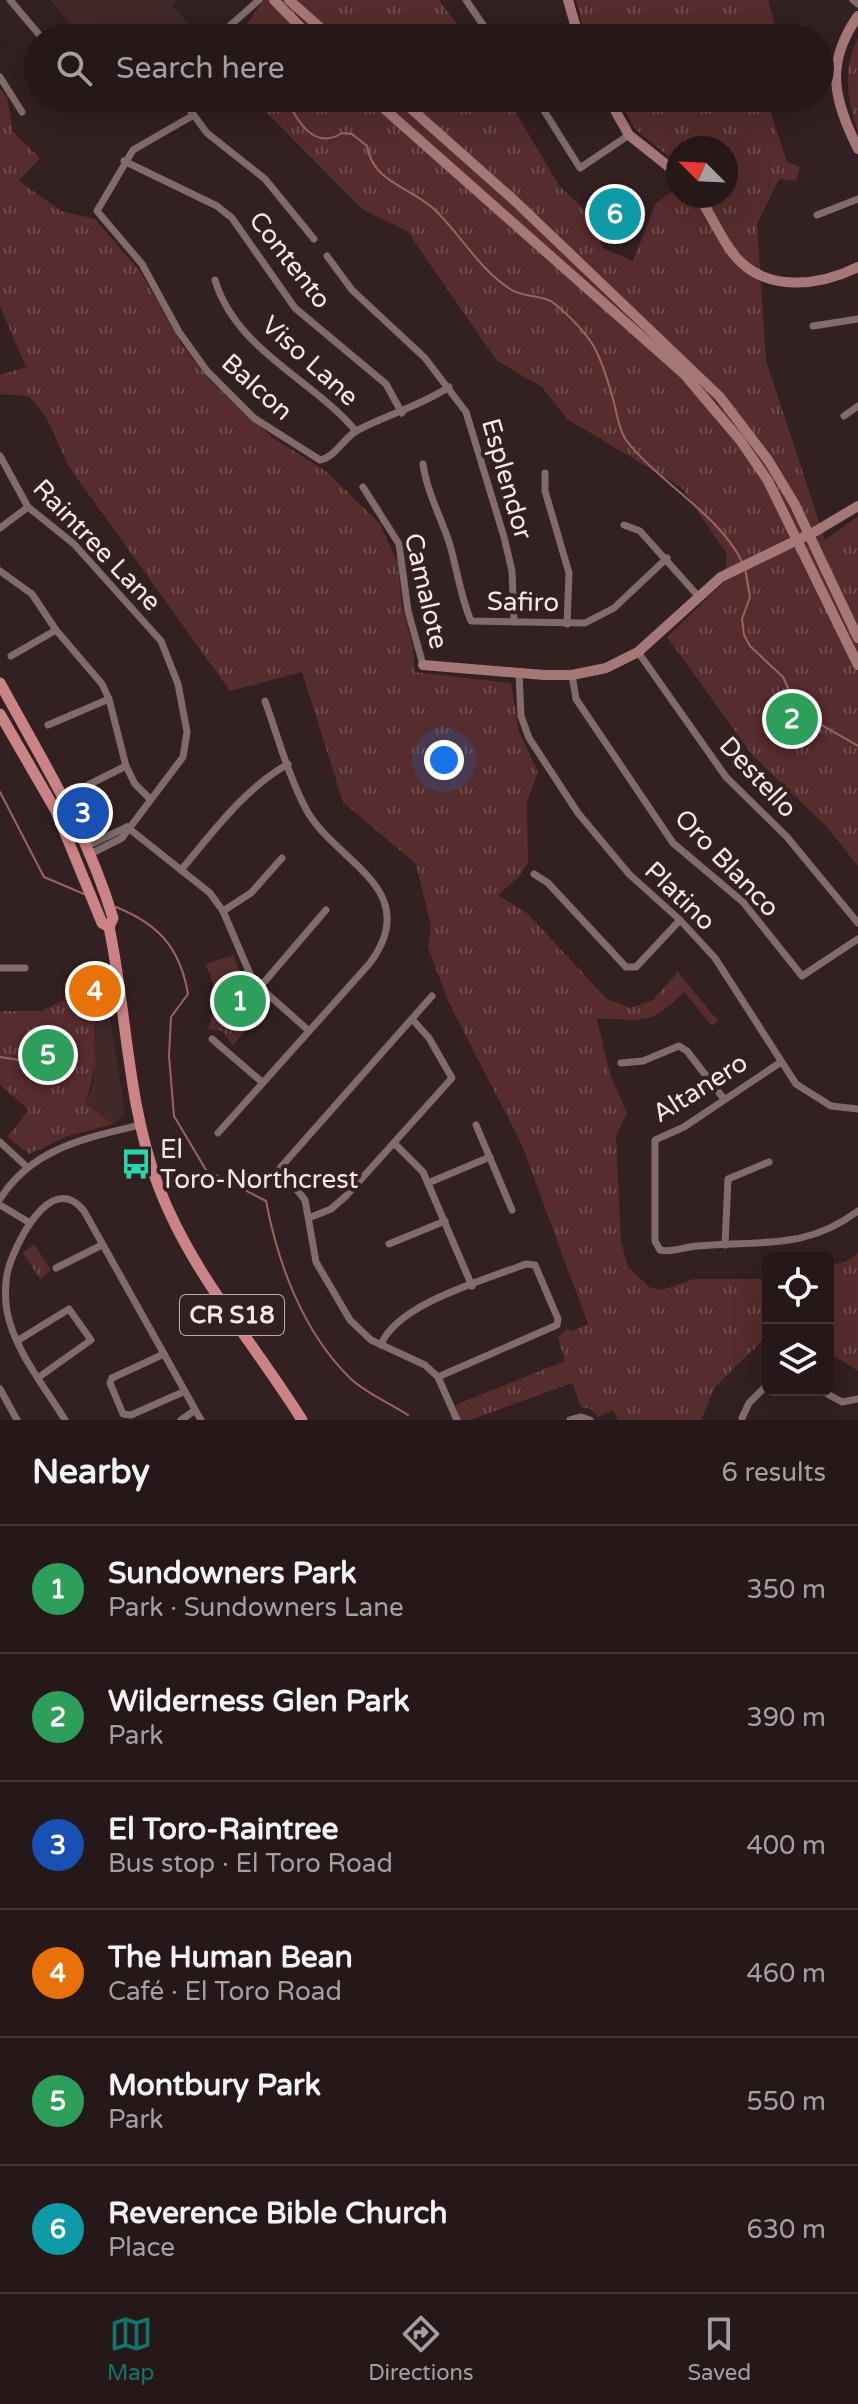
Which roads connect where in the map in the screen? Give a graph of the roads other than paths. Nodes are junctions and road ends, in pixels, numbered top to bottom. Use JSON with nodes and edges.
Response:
{"nodes":[{"id":1,"x":10,"y":0,"type":"edge"},
{"id":2,"x":259,"y":0,"type":"edge"},
{"id":3,"x":274,"y":0,"type":"edge"},
{"id":4,"x":289,"y":0,"type":"edge"},
{"id":5,"x":466,"y":0,"type":"edge"},
{"id":6,"x":568,"y":0,"type":"edge"},
{"id":7,"x":853,"y":0,"type":"edge"},
{"id":8,"x":858,"y":4,"type":"edge"},
{"id":9,"x":858,"y":16,"type":"edge"},
{"id":10,"x":30,"y":24,"type":"edge"},
{"id":11,"x":232,"y":24,"type":"edge"},
{"id":12,"x":297,"y":24,"type":"edge"},
{"id":13,"x":316,"y":24,"type":"edge"},
{"id":14,"x":482,"y":24,"type":"edge"},
{"id":15,"x":575,"y":24,"type":"edge"},
{"id":16,"x":836,"y":76,"type":"joint"},
{"id":17,"x":0,"y":77,"type":"edge"},
{"id":18,"x":22,"y":112,"type":"dead end"},
{"id":19,"x":190,"y":112,"type":"edge"},
{"id":20,"x":388,"y":112,"type":"edge"},
{"id":21,"x":414,"y":112,"type":"edge"},
{"id":22,"x":545,"y":112,"type":"edge"},
{"id":23,"x":616,"y":112,"type":"edge"},
{"id":24,"x":192,"y":116,"type":"junction"},
{"id":25,"x":629,"y":135,"type":"junction"},
{"id":26,"x":858,"y":149,"type":"edge"},
{"id":27,"x":124,"y":161,"type":"junction"},
{"id":28,"x":666,"y":164,"type":"edge"},
{"id":29,"x":858,"y":199,"type":"edge"},
{"id":30,"x":705,"y":208,"type":"edge"},
{"id":31,"x":817,"y":215,"type":"dead end"},
{"id":32,"x":314,"y":239,"type":"dead end"},
{"id":33,"x":327,"y":256,"type":"dead end"},
{"id":34,"x":858,"y":268,"type":"edge"},
{"id":35,"x":215,"y":280,"type":"dead end"},
{"id":36,"x":858,"y":319,"type":"edge"},
{"id":37,"x":813,"y":326,"type":"dead end"},
{"id":38,"x":449,"y":387,"type":"junction"},
{"id":39,"x":858,"y":406,"type":"edge"},
{"id":40,"x":402,"y":413,"type":"junction"},
{"id":41,"x":844,"y":416,"type":"dead end"},
{"id":42,"x":356,"y":431,"type":"junction"},
{"id":43,"x":0,"y":456,"type":"edge"},
{"id":44,"x":423,"y":464,"type":"dead end"},
{"id":45,"x":545,"y":473,"type":"dead end"},
{"id":46,"x":6,"y":474,"type":"edge"},
{"id":47,"x":0,"y":481,"type":"edge"},
{"id":48,"x":363,"y":487,"type":"dead end"},
{"id":49,"x":858,"y":506,"type":"edge"},
{"id":50,"x":28,"y":507,"type":"junction"},
{"id":51,"x":624,"y":525,"type":"dead end"},
{"id":52,"x":0,"y":528,"type":"edge"},
{"id":53,"x":803,"y":537,"type":"junction"},
{"id":54,"x":667,"y":558,"type":"junction"},
{"id":55,"x":0,"y":571,"type":"edge"},
{"id":56,"x":699,"y":597,"type":"junction"},
{"id":57,"x":514,"y":622,"type":"junction"},
{"id":58,"x":567,"y":624,"type":"junction"},
{"id":59,"x":56,"y":630,"type":"junction"},
{"id":60,"x":858,"y":638,"type":"edge"},
{"id":61,"x":638,"y":652,"type":"junction"},
{"id":62,"x":11,"y":656,"type":"dead end"},
{"id":63,"x":423,"y":665,"type":"joint"},
{"id":64,"x":858,"y":665,"type":"edge"},
{"id":65,"x":519,"y":673,"type":"junction"},
{"id":66,"x":572,"y":675,"type":"junction"},
{"id":67,"x":0,"y":683,"type":"edge"},
{"id":68,"x":109,"y":699,"type":"junction"},
{"id":69,"x":265,"y":701,"type":"dead end"},
{"id":70,"x":0,"y":714,"type":"edge"},
{"id":71,"x":48,"y":725,"type":"dead end"},
{"id":72,"x":288,"y":764,"type":"junction"},
{"id":73,"x":126,"y":766,"type":"junction"},
{"id":74,"x":88,"y":785,"type":"dead end"},
{"id":75,"x":150,"y":799,"type":"junction"},
{"id":76,"x":127,"y":827,"type":"junction"},
{"id":77,"x":90,"y":849,"type":"junction"},
{"id":78,"x":282,"y":858,"type":"dead end"},
{"id":79,"x":181,"y":870,"type":"junction"},
{"id":80,"x":534,"y":874,"type":"dead end"},
{"id":81,"x":326,"y":910,"type":"dead end"},
{"id":82,"x":223,"y":911,"type":"junction"},
{"id":83,"x":680,"y":920,"type":"junction"},
{"id":84,"x":111,"y":923,"type":"junction"},
{"id":85,"x":858,"y":923,"type":"edge"},
{"id":86,"x":858,"y":939,"type":"edge"},
{"id":87,"x":0,"y":968,"type":"edge"},
{"id":88,"x":25,"y":968,"type":"dead end"},
{"id":89,"x":260,"y":987,"type":"junction"},
{"id":90,"x":432,"y":996,"type":"dead end"},
{"id":91,"x":412,"y":1019,"type":"junction"},
{"id":92,"x":309,"y":1031,"type":"junction"},
{"id":93,"x":212,"y":1039,"type":"dead end"},
{"id":94,"x":781,"y":1062,"type":"junction"},
{"id":95,"x":621,"y":1063,"type":"dead end"},
{"id":96,"x":262,"y":1082,"type":"junction"},
{"id":97,"x":724,"y":1099,"type":"junction"},
{"id":98,"x":858,"y":1109,"type":"edge"},
{"id":99,"x":140,"y":1125,"type":"junction"},
{"id":100,"x":476,"y":1125,"type":"dead end"},
{"id":101,"x":218,"y":1133,"type":"dead end"},
{"id":102,"x":0,"y":1142,"type":"edge"},
{"id":103,"x":394,"y":1143,"type":"junction"},
{"id":104,"x":490,"y":1157,"type":"junction"},
{"id":105,"x":769,"y":1162,"type":"dead end"},
{"id":106,"x":27,"y":1167,"type":"junction"},
{"id":107,"x":428,"y":1183,"type":"junction"},
{"id":108,"x":0,"y":1202,"type":"edge"},
{"id":109,"x":512,"y":1210,"type":"dead end"},
{"id":110,"x":858,"y":1211,"type":"edge"},
{"id":111,"x":311,"y":1217,"type":"junction"},
{"id":112,"x":445,"y":1221,"type":"junction"},
{"id":113,"x":30,"y":1223,"type":"junction"},
{"id":114,"x":389,"y":1244,"type":"dead end"},
{"id":115,"x":102,"y":1245,"type":"junction"},
{"id":116,"x":725,"y":1245,"type":"junction"},
{"id":117,"x":56,"y":1268,"type":"dead end"},
{"id":118,"x":472,"y":1286,"type":"junction"},
{"id":119,"x":17,"y":1341,"type":"junction"},
{"id":120,"x":381,"y":1345,"type":"junction"},
{"id":121,"x":164,"y":1354,"type":"junction"},
{"id":122,"x":39,"y":1377,"type":"junction"},
{"id":123,"x":438,"y":1377,"type":"junction"},
{"id":124,"x":0,"y":1389,"type":"edge"},
{"id":125,"x":762,"y":1390,"type":"edge"},
{"id":126,"x":183,"y":1392,"type":"junction"},
{"id":127,"x":831,"y":1396,"type":"edge"},
{"id":128,"x":858,"y":1399,"type":"edge"},
{"id":129,"x":194,"y":1411,"type":"junction"},
{"id":130,"x":457,"y":1418,"type":"edge"},
{"id":131,"x":742,"y":1418,"type":"dead end"},
{"id":132,"x":588,"y":1419,"type":"edge"},
{"id":133,"x":17,"y":1420,"type":"edge"},
{"id":134,"x":65,"y":1420,"type":"edge"},
{"id":135,"x":181,"y":1420,"type":"edge"},
{"id":136,"x":201,"y":1420,"type":"edge"},
{"id":137,"x":302,"y":1420,"type":"edge"},
{"id":138,"x":447,"y":1420,"type":"edge"},
{"id":139,"x":570,"y":1420,"type":"edge"}],
"edges":[{"from":1,"to":10,"type":"street"},
{"from":2,"to":11,"type":"street"},
{"from":3,"to":12,"type":"main road"},
{"from":4,"to":13,"type":"main road"},
{"from":5,"to":14,"type":"street"},
{"from":6,"to":15,"type":"main road"},
{"from":7,"to":8,"type":"street"},
{"from":9,"to":16,"type":"main road"},
{"from":16,"to":26,"type":"main road"},
{"from":17,"to":18,"type":"street"},
{"from":19,"to":24,"type":"street"},
{"from":20,"to":53,"type":"main road"},
{"from":21,"to":53,"type":"main road"},
{"from":22,"to":25,"type":"street"},
{"from":23,"to":25,"type":"main road"},
{"from":24,"to":27,"type":"street"},
{"from":24,"to":32,"type":"street"},
{"from":25,"to":28,"type":"main road"},
{"from":27,"to":40,"type":"street","name":"Contento"},
{"from":27,"to":42,"type":"street","name":"Balcon"},
{"from":29,"to":31,"type":"street"},
{"from":30,"to":34,"type":"main road"},
{"from":33,"to":38,"type":"street","name":"Esplendor"},
{"from":35,"to":42,"type":"street","name":"Viso Lane"},
{"from":36,"to":37,"type":"street"},
{"from":38,"to":40,"type":"street","name":"Balcon"},
{"from":38,"to":57,"type":"street","name":"Esplendor"},
{"from":39,"to":41,"type":"street"},
{"from":40,"to":42,"type":"street","name":"Balcon"},
{"from":43,"to":46,"type":"street","name":"Raintree Lane"},
{"from":44,"to":57,"type":"street","name":"Safiro"},
{"from":45,"to":58,"type":"street"},
{"from":46,"to":47,"type":"street"},
{"from":46,"to":50,"type":"street","name":"Raintree Lane"},
{"from":48,"to":63,"type":"street","name":"Camalote"},
{"from":49,"to":53,"type":"main road"},
{"from":50,"to":52,"type":"street"},
{"from":50,"to":75,"type":"street","name":"Raintree Lane"},
{"from":51,"to":54,"type":"street"},
{"from":53,"to":56,"type":"main road"},
{"from":53,"to":60,"type":"main road"},
{"from":53,"to":64,"type":"main road"},
{"from":54,"to":56,"type":"street"},
{"from":54,"to":58,"type":"street","name":"Safiro"},
{"from":55,"to":59,"type":"street"},
{"from":56,"to":61,"type":"main road"},
{"from":57,"to":58,"type":"street","name":"Safiro"},
{"from":59,"to":62,"type":"street"},
{"from":59,"to":68,"type":"street"},
{"from":61,"to":66,"type":"main road"},
{"from":61,"to":85,"type":"street","name":"Destello"},
{"from":63,"to":65,"type":"main road"},
{"from":65,"to":66,"type":"main road"},
{"from":65,"to":83,"type":"street","name":"Platino"},
{"from":66,"to":86,"type":"street","name":"Oro Blanco"},
{"from":67,"to":77,"type":"main road","number":"CR S18"},
{"from":68,"to":71,"type":"street"},
{"from":68,"to":73,"type":"street"},
{"from":69,"to":72,"type":"street"},
{"from":70,"to":84,"type":"main road"},
{"from":72,"to":79,"type":"street"},
{"from":72,"to":92,"type":"street"},
{"from":73,"to":74,"type":"street"},
{"from":73,"to":75,"type":"street"},
{"from":75,"to":76,"type":"street","name":"Raintree Lane"},
{"from":76,"to":77,"type":"street","name":"Raintree Lane"},
{"from":76,"to":79,"type":"street"},
{"from":77,"to":84,"type":"main road","number":"CR S18"},
{"from":78,"to":82,"type":"street"},
{"from":79,"to":82,"type":"street"},
{"from":80,"to":83,"type":"street"},
{"from":81,"to":89,"type":"street"},
{"from":82,"to":89,"type":"street"},
{"from":83,"to":94,"type":"street","name":"Platino"},
{"from":84,"to":99,"type":"main road","number":"CR S18"},
{"from":87,"to":88,"type":"street"},
{"from":89,"to":92,"type":"street"},
{"from":90,"to":91,"type":"street"},
{"from":91,"to":103,"type":"street"},
{"from":91,"to":111,"type":"street"},
{"from":92,"to":96,"type":"street"},
{"from":93,"to":96,"type":"street"},
{"from":94,"to":97,"type":"street","name":"Altanero"},
{"from":94,"to":98,"type":"street","name":"Platino"},
{"from":95,"to":97,"type":"street"},
{"from":96,"to":101,"type":"street"},
{"from":97,"to":116,"type":"street","name":"Altanero"},
{"from":99,"to":106,"type":"street"},
{"from":99,"to":137,"type":"main road","number":"CR S18"},
{"from":100,"to":104,"type":"street"},
{"from":102,"to":106,"type":"street"},
{"from":103,"to":107,"type":"street"},
{"from":103,"to":111,"type":"street"},
{"from":104,"to":107,"type":"street"},
{"from":104,"to":109,"type":"street"},
{"from":105,"to":116,"type":"street"},
{"from":106,"to":108,"type":"street"},
{"from":107,"to":112,"type":"street"},
{"from":108,"to":113,"type":"street"},
{"from":110,"to":116,"type":"street"},
{"from":111,"to":120,"type":"street"},
{"from":112,"to":114,"type":"street"},
{"from":112,"to":118,"type":"street"},
{"from":113,"to":115,"type":"street"},
{"from":113,"to":119,"type":"street"},
{"from":115,"to":117,"type":"street"},
{"from":115,"to":121,"type":"street"},
{"from":118,"to":120,"type":"street"},
{"from":118,"to":123,"type":"street"},
{"from":119,"to":122,"type":"street"},
{"from":119,"to":122,"type":"street"},
{"from":120,"to":123,"type":"street"},
{"from":121,"to":126,"type":"street"},
{"from":121,"to":126,"type":"street"},
{"from":122,"to":134,"type":"street"},
{"from":123,"to":130,"type":"street"},
{"from":124,"to":133,"type":"street"},
{"from":125,"to":131,"type":"street"},
{"from":126,"to":129,"type":"street"},
{"from":127,"to":128,"type":"street"},
{"from":129,"to":135,"type":"street"},
{"from":129,"to":136,"type":"street"},
{"from":130,"to":138,"type":"street"},
{"from":132,"to":139,"type":"street"}]}
